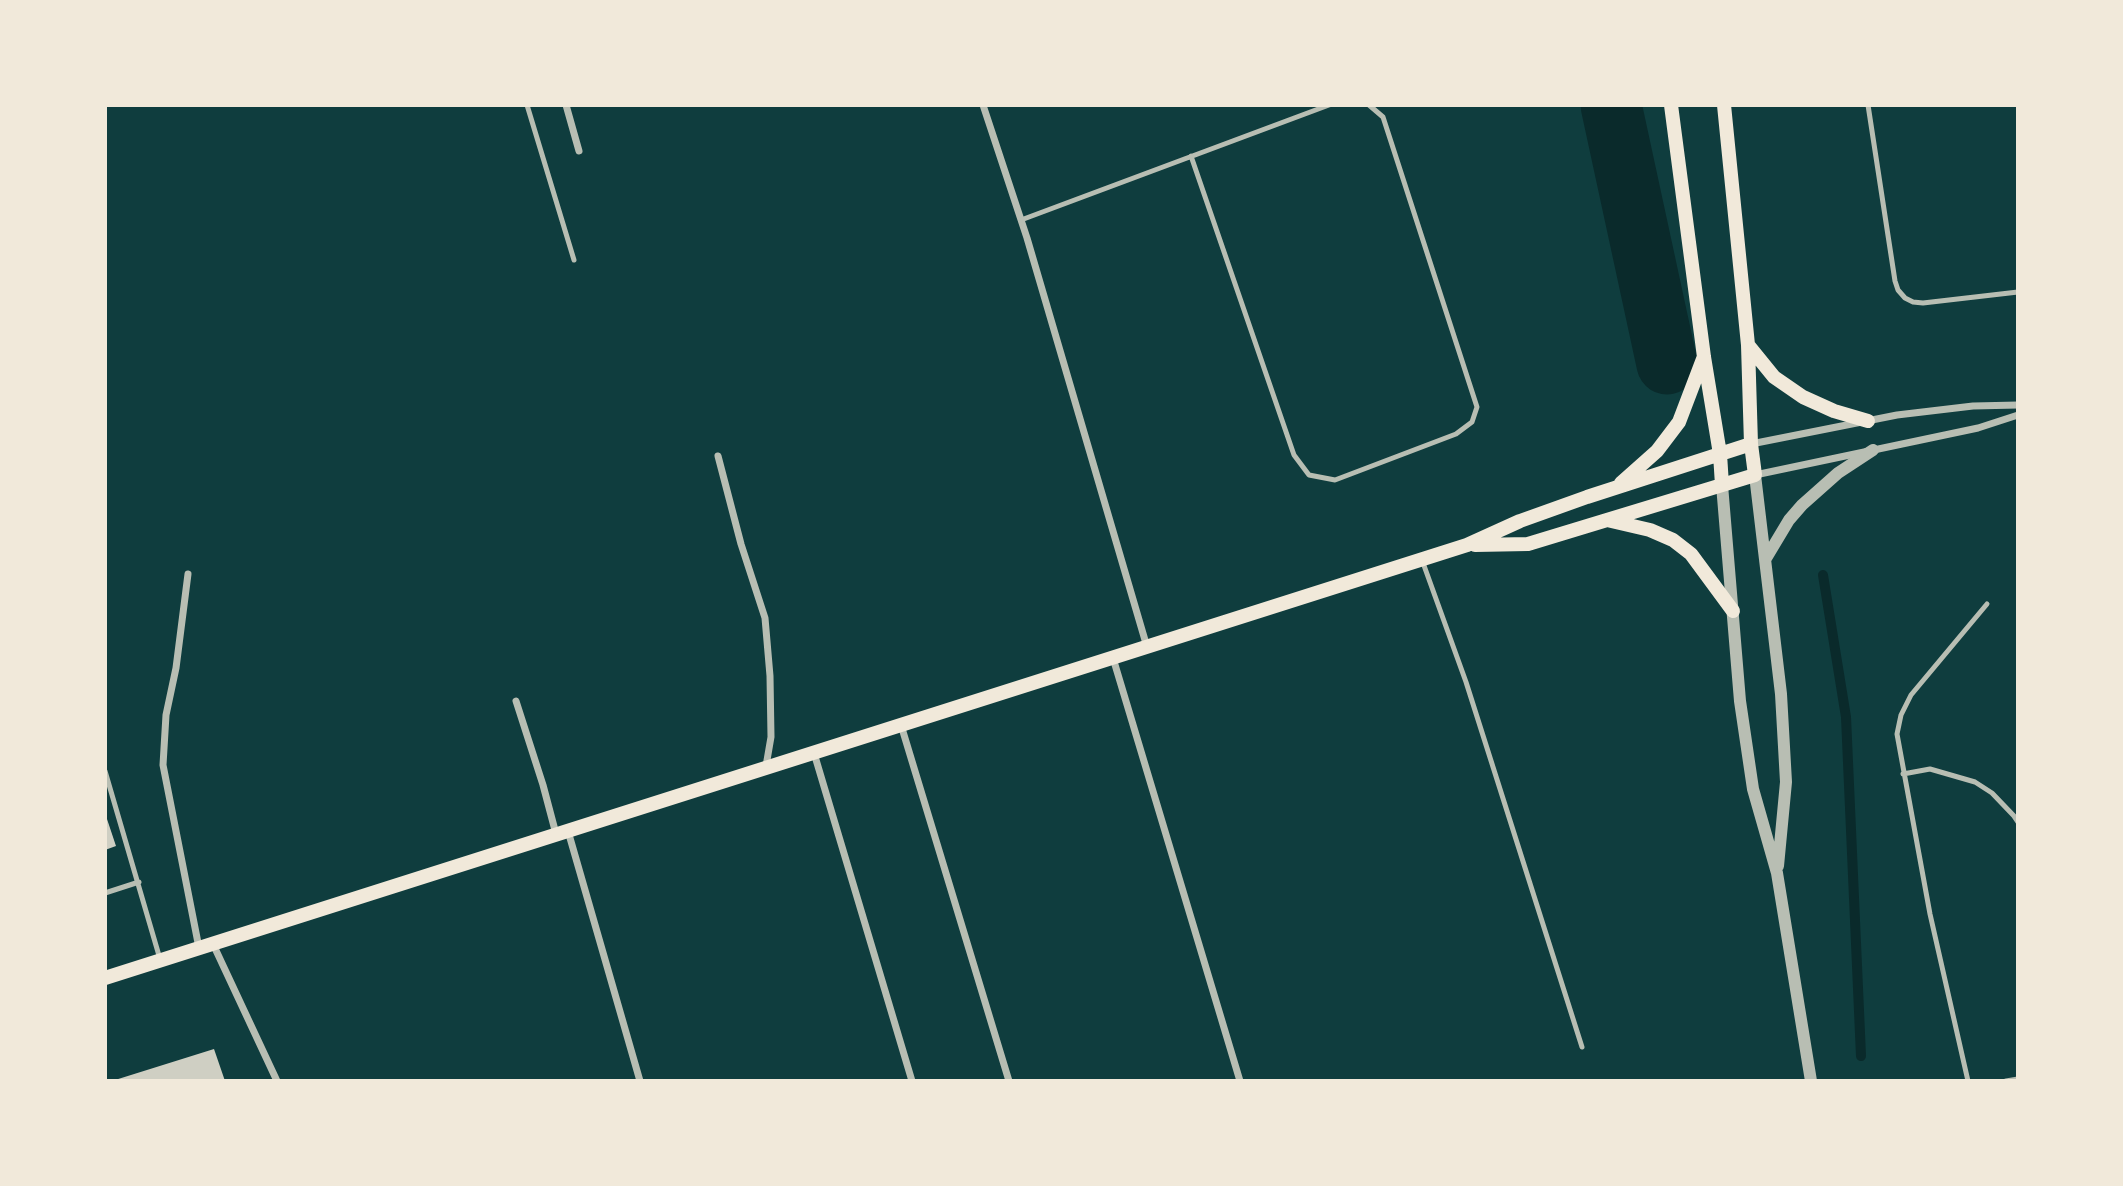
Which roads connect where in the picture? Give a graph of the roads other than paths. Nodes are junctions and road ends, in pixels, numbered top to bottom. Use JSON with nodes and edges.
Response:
{"nodes":[{"id":1,"x":527,"y":105,"type":"edge"},
{"id":2,"x":566,"y":105,"type":"edge"},
{"id":3,"x":983,"y":105,"type":"edge"},
{"id":4,"x":1329,"y":105,"type":"edge"},
{"id":5,"x":1369,"y":105,"type":"edge"},
{"id":6,"x":1671,"y":105,"type":"edge"},
{"id":7,"x":1724,"y":105,"type":"edge"},
{"id":8,"x":1868,"y":105,"type":"edge"},
{"id":9,"x":579,"y":151,"type":"dead end"},
{"id":10,"x":1191,"y":156,"type":"junction"},
{"id":11,"x":1021,"y":220,"type":"junction"},
{"id":12,"x":574,"y":260,"type":"dead end"},
{"id":13,"x":2018,"y":292,"type":"edge"},
{"id":14,"x":1748,"y":345,"type":"junction"},
{"id":15,"x":1704,"y":357,"type":"junction"},
{"id":16,"x":2018,"y":405,"type":"edge"},
{"id":17,"x":2018,"y":415,"type":"edge"},
{"id":18,"x":1868,"y":421,"type":"junction"},
{"id":19,"x":1751,"y":444,"type":"junction"},
{"id":20,"x":1874,"y":450,"type":"junction"},
{"id":21,"x":1720,"y":454,"type":"junction"},
{"id":22,"x":718,"y":456,"type":"dead end"},
{"id":23,"x":1755,"y":475,"type":"junction"},
{"id":24,"x":1722,"y":485,"type":"junction"},
{"id":25,"x":1615,"y":488,"type":"junction"},
{"id":26,"x":1605,"y":520,"type":"junction"},
{"id":27,"x":1467,"y":545,"type":"junction"},
{"id":28,"x":1422,"y":560,"type":"junction"},
{"id":29,"x":1765,"y":561,"type":"junction"},
{"id":30,"x":188,"y":574,"type":"dead end"},
{"id":31,"x":1987,"y":604,"type":"dead end"},
{"id":32,"x":1733,"y":611,"type":"junction"},
{"id":33,"x":1147,"y":647,"type":"junction"},
{"id":34,"x":1113,"y":658,"type":"junction"},
{"id":35,"x":516,"y":701,"type":"dead end"},
{"id":36,"x":901,"y":725,"type":"junction"},
{"id":37,"x":813,"y":752,"type":"junction"},
{"id":38,"x":766,"y":768,"type":"junction"},
{"id":39,"x":105,"y":771,"type":"edge"},
{"id":40,"x":1903,"y":774,"type":"junction"},
{"id":41,"x":2018,"y":822,"type":"edge"},
{"id":42,"x":562,"y":833,"type":"junction"},
{"id":43,"x":1777,"y":873,"type":"junction"},
{"id":44,"x":139,"y":882,"type":"junction"},
{"id":45,"x":105,"y":893,"type":"edge"},
{"id":46,"x":206,"y":946,"type":"junction"},
{"id":47,"x":160,"y":960,"type":"junction"},
{"id":48,"x":105,"y":978,"type":"edge"},
{"id":49,"x":1582,"y":1046,"type":"dead end"},
{"id":50,"x":2018,"y":1079,"type":"edge"},
{"id":51,"x":277,"y":1081,"type":"edge"},
{"id":52,"x":640,"y":1081,"type":"edge"},
{"id":53,"x":912,"y":1081,"type":"edge"},
{"id":54,"x":1009,"y":1081,"type":"edge"},
{"id":55,"x":1240,"y":1081,"type":"edge"},
{"id":56,"x":1811,"y":1081,"type":"edge"},
{"id":57,"x":1968,"y":1081,"type":"edge"},
{"id":58,"x":2006,"y":1081,"type":"edge"}],
"edges":[{"from":1,"to":12,"type":"lane"},
{"from":2,"to":9,"type":"street"},
{"from":3,"to":11,"type":"street"},
{"from":4,"to":10,"type":"lane"},
{"from":5,"to":10,"type":"lane"},
{"from":6,"to":15,"type":"main road"},
{"from":7,"to":14,"type":"main road"},
{"from":8,"to":13,"type":"lane"},
{"from":10,"to":11,"type":"lane"},
{"from":11,"to":33,"type":"street"},
{"from":14,"to":18,"type":"main road"},
{"from":14,"to":19,"type":"main road"},
{"from":15,"to":21,"type":"main road"},
{"from":15,"to":25,"type":"main road"},
{"from":16,"to":18,"type":"street"},
{"from":17,"to":20,"type":"street"},
{"from":18,"to":19,"type":"street"},
{"from":19,"to":21,"type":"main road"},
{"from":19,"to":23,"type":"main road"},
{"from":20,"to":23,"type":"street"},
{"from":20,"to":29,"type":"street"},
{"from":21,"to":24,"type":"main road"},
{"from":21,"to":25,"type":"main road"},
{"from":22,"to":38,"type":"street"},
{"from":23,"to":24,"type":"main road"},
{"from":23,"to":29,"type":"street"},
{"from":24,"to":26,"type":"main road"},
{"from":24,"to":32,"type":"street"},
{"from":25,"to":27,"type":"main road"},
{"from":26,"to":27,"type":"main road"},
{"from":26,"to":32,"type":"main road"},
{"from":27,"to":28,"type":"main road"},
{"from":28,"to":33,"type":"main road"},
{"from":28,"to":49,"type":"lane"},
{"from":29,"to":43,"type":"street"},
{"from":30,"to":46,"type":"street"},
{"from":31,"to":40,"type":"lane"},
{"from":32,"to":43,"type":"street"},
{"from":33,"to":34,"type":"main road"},
{"from":34,"to":36,"type":"main road"},
{"from":34,"to":55,"type":"street"},
{"from":35,"to":42,"type":"street"},
{"from":36,"to":37,"type":"main road"},
{"from":36,"to":54,"type":"street"},
{"from":37,"to":38,"type":"main road"},
{"from":37,"to":53,"type":"street"},
{"from":38,"to":42,"type":"main road"},
{"from":39,"to":44,"type":"lane"},
{"from":40,"to":41,"type":"lane"},
{"from":40,"to":57,"type":"lane"},
{"from":42,"to":46,"type":"main road"},
{"from":42,"to":52,"type":"street"},
{"from":43,"to":56,"type":"street"},
{"from":44,"to":45,"type":"lane"},
{"from":44,"to":47,"type":"lane"},
{"from":46,"to":47,"type":"main road"},
{"from":46,"to":51,"type":"street"},
{"from":47,"to":48,"type":"main road"},
{"from":50,"to":58,"type":"lane"}]}
